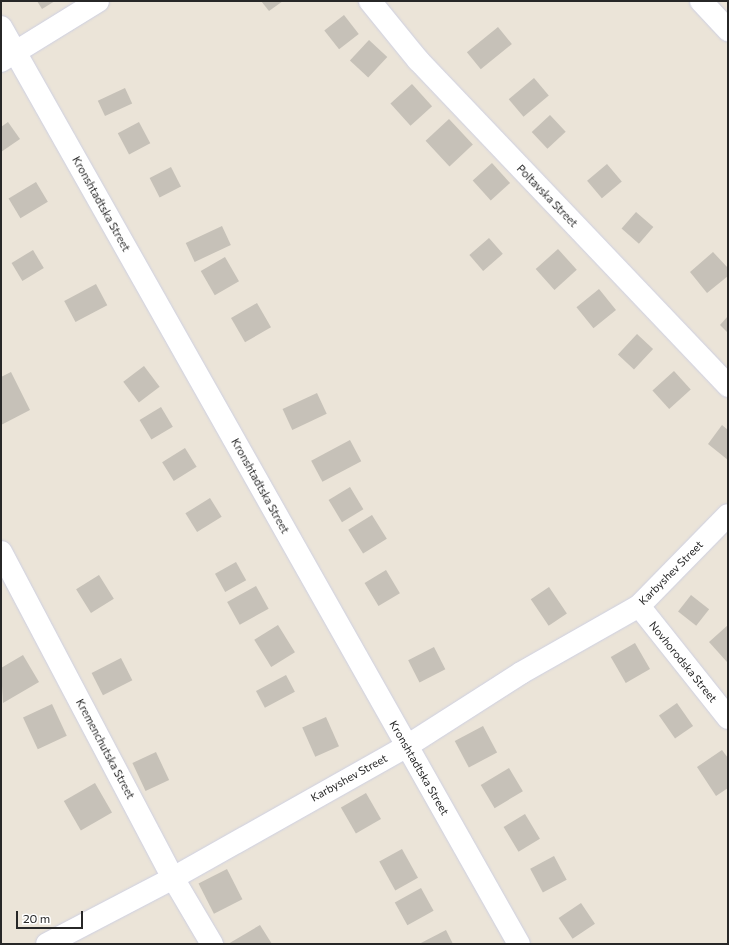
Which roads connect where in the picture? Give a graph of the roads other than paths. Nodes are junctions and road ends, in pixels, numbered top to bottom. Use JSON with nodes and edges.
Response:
{"nodes":[{"id":1,"x":98,"y":1,"type":"edge"},
{"id":2,"x":370,"y":1,"type":"edge"},
{"id":3,"x":701,"y":1,"type":"edge"},
{"id":4,"x":1,"y":27,"type":"edge"},
{"id":5,"x":728,"y":30,"type":"edge"},
{"id":6,"x":8,"y":57,"type":"edge"},
{"id":7,"x":728,"y":386,"type":"edge"},
{"id":8,"x":728,"y":515,"type":"edge"},
{"id":9,"x":1,"y":552,"type":"edge"},
{"id":10,"x":639,"y":606,"type":"junction"},
{"id":11,"x":728,"y":718,"type":"edge"},
{"id":12,"x":407,"y":746,"type":"junction"},
{"id":13,"x":173,"y":878,"type":"junction"},
{"id":14,"x":46,"y":944,"type":"edge"},
{"id":15,"x":212,"y":944,"type":"edge"},
{"id":16,"x":519,"y":944,"type":"edge"}],
"edges":[{"from":1,"to":6,"type":"street"},
{"from":2,"to":7,"type":"street","name":"Poltavska Street"},
{"from":3,"to":5,"type":"street"},
{"from":4,"to":6,"type":"street","name":"Kronshtadtska Street"},
{"from":6,"to":12,"type":"street","name":"Kronshtadtska Street"},
{"from":8,"to":10,"type":"street","name":"Karbyshev Street"},
{"from":9,"to":13,"type":"street","name":"Kremenchutska Street"},
{"from":10,"to":11,"type":"street","name":"Novhorodska Street"},
{"from":10,"to":12,"type":"street","name":"Karbyshev Street"},
{"from":12,"to":13,"type":"street","name":"Karbyshev Street"},
{"from":12,"to":16,"type":"street","name":"Kronshtadtska Street"},
{"from":13,"to":14,"type":"street","name":"Karbyshev Street"},
{"from":13,"to":15,"type":"street","name":"Kremenchutska Street"}]}
